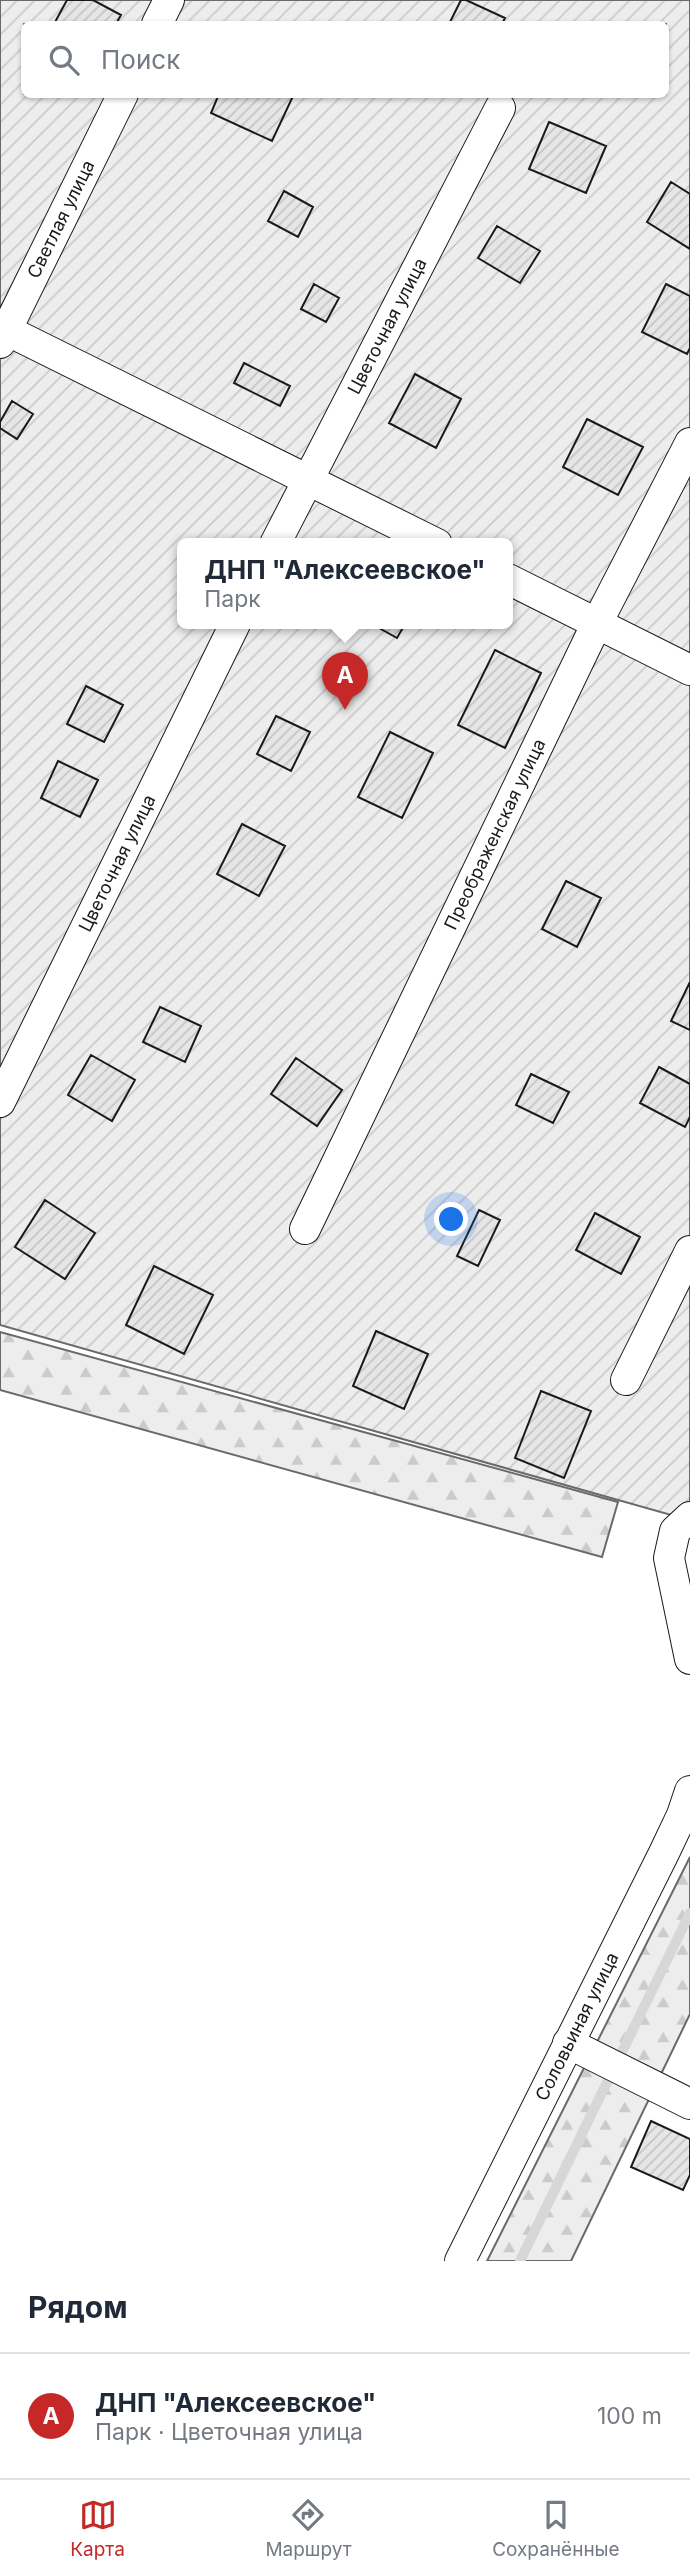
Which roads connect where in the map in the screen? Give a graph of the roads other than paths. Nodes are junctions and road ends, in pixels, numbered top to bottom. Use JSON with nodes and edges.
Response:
{"nodes":[{"id":1,"x":169,"y":0,"type":"edge"},
{"id":2,"x":158,"y":21,"type":"edge"},
{"id":3,"x":120,"y":98,"type":"edge"},
{"id":4,"x":500,"y":108,"type":"dead end"},
{"id":5,"x":2,"y":333,"type":"edge"},
{"id":6,"x":690,"y":443,"type":"edge"},
{"id":7,"x":307,"y":479,"type":"junction"},
{"id":8,"x":278,"y":538,"type":"edge"},
{"id":9,"x":425,"y":538,"type":"edge"},
{"id":10,"x":513,"y":581,"type":"edge"},
{"id":11,"x":597,"y":623,"type":"junction"},
{"id":12,"x":233,"y":629,"type":"edge"},
{"id":13,"x":690,"y":670,"type":"edge"},
{"id":14,"x":0,"y":1102,"type":"edge"},
{"id":15,"x":305,"y":1229,"type":"dead end"},
{"id":16,"x":690,"y":1251,"type":"edge"},
{"id":17,"x":626,"y":1380,"type":"dead end"},
{"id":18,"x":690,"y":1517,"type":"edge"},
{"id":19,"x":690,"y":1659,"type":"edge"},
{"id":20,"x":690,"y":1791,"type":"edge"},
{"id":21,"x":568,"y":2043,"type":"junction"},
{"id":22,"x":690,"y":2104,"type":"edge"},
{"id":23,"x":460,"y":2261,"type":"edge"}],
"edges":[{"from":1,"to":2,"type":"street"},
{"from":3,"to":5,"type":"street","name":"Светлая улица"},
{"from":4,"to":7,"type":"street","name":"Цветочная улица"},
{"from":5,"to":7,"type":"street"},
{"from":6,"to":11,"type":"street","name":"Преображенская улица"},
{"from":7,"to":8,"type":"street","name":"Цветочная улица"},
{"from":7,"to":9,"type":"street"},
{"from":10,"to":11,"type":"street"},
{"from":11,"to":13,"type":"street"},
{"from":11,"to":15,"type":"street","name":"Преображенская улица"},
{"from":12,"to":14,"type":"street","name":"Цветочная улица"},
{"from":16,"to":17,"type":"street"},
{"from":18,"to":19,"type":"street"},
{"from":20,"to":21,"type":"street","name":"Соловьиная улица"},
{"from":21,"to":22,"type":"street"},
{"from":21,"to":23,"type":"street","name":"Соловьиная улица"}]}
